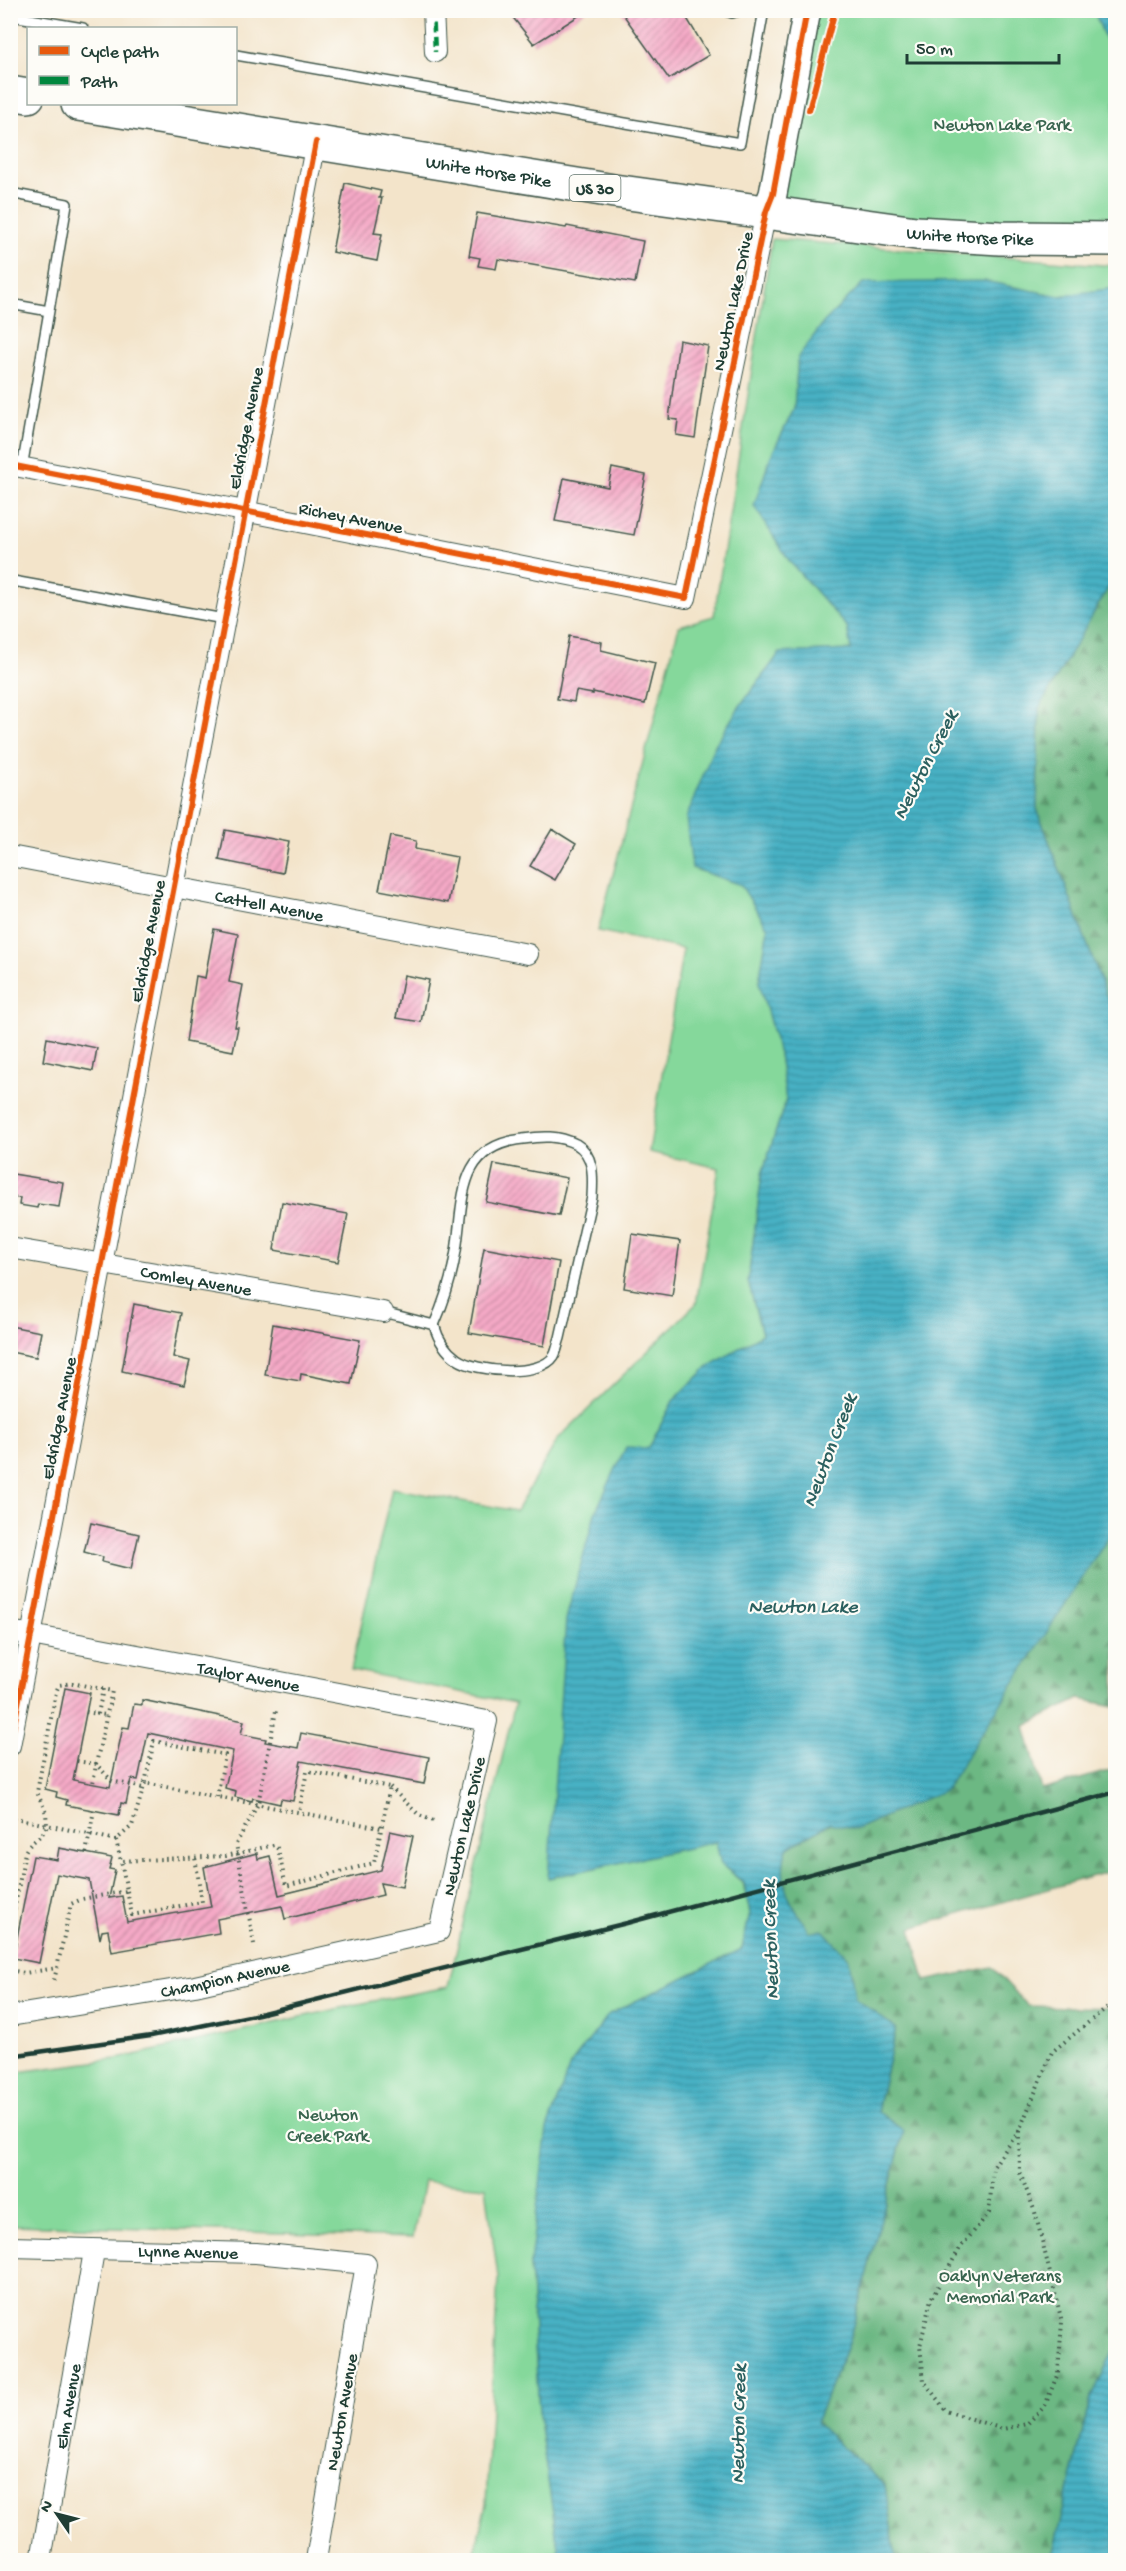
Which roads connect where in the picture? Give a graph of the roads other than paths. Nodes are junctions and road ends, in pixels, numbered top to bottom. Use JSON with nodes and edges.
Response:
{"nodes":[{"id":1,"x":20,"y":10,"type":"edge"},
{"id":2,"x":433,"y":10,"type":"edge"},
{"id":3,"x":722,"y":10,"type":"edge"},
{"id":4,"x":743,"y":10,"type":"edge"},
{"id":5,"x":764,"y":10,"type":"edge"},
{"id":6,"x":807,"y":10,"type":"edge"},
{"id":7,"x":76,"y":27,"type":"edge"},
{"id":8,"x":435,"y":52,"type":"dead end"},
{"id":9,"x":237,"y":55,"type":"edge"},
{"id":10,"x":10,"y":93,"type":"edge"},
{"id":11,"x":27,"y":96,"type":"edge"},
{"id":12,"x":84,"y":105,"type":"edge"},
{"id":13,"x":316,"y":142,"type":"junction"},
{"id":14,"x":10,"y":194,"type":"edge"},
{"id":15,"x":766,"y":212,"type":"junction"},
{"id":16,"x":1116,"y":239,"type":"edge"},
{"id":17,"x":10,"y":304,"type":"edge"},
{"id":18,"x":49,"y":311,"type":"junction"},
{"id":19,"x":16,"y":466,"type":"edge"},
{"id":20,"x":244,"y":512,"type":"junction"},
{"id":21,"x":13,"y":581,"type":"dead end"},
{"id":22,"x":686,"y":598,"type":"joint"},
{"id":23,"x":224,"y":619,"type":"junction"},
{"id":24,"x":10,"y":856,"type":"edge"},
{"id":25,"x":173,"y":885,"type":"junction"},
{"id":26,"x":528,"y":954,"type":"dead end"},
{"id":27,"x":10,"y":1248,"type":"edge"},
{"id":28,"x":102,"y":1265,"type":"junction"},
{"id":29,"x":383,"y":1312,"type":"joint"},
{"id":30,"x":434,"y":1325,"type":"junction"},
{"id":31,"x":10,"y":1630,"type":"edge"},
{"id":32,"x":32,"y":1636,"type":"junction"},
{"id":33,"x":487,"y":1721,"type":"joint"},
{"id":34,"x":10,"y":1746,"type":"edge"},
{"id":35,"x":439,"y":1931,"type":"joint"},
{"id":36,"x":10,"y":2016,"type":"edge"},
{"id":37,"x":10,"y":2247,"type":"edge"},
{"id":38,"x":94,"y":2251,"type":"junction"},
{"id":39,"x":366,"y":2264,"type":"joint"},
{"id":40,"x":41,"y":2560,"type":"edge"},
{"id":41,"x":316,"y":2560,"type":"edge"}],
"edges":[{"from":1,"to":7,"type":"lane"},
{"from":2,"to":8,"type":"street"},
{"from":3,"to":4,"type":"lane"},
{"from":5,"to":9,"type":"lane"},
{"from":6,"to":15,"type":"street","name":"Newton Lake Drive"},
{"from":10,"to":11,"type":"highway"},
{"from":12,"to":13,"type":"highway","name":"White Horse Pike","number":"US 30"},
{"from":13,"to":15,"type":"highway","name":"White Horse Pike","number":"US 30"},
{"from":13,"to":20,"type":"street","name":"Eldridge Avenue"},
{"from":14,"to":18,"type":"lane"},
{"from":15,"to":16,"type":"highway","name":"White Horse Pike","number":"US 30"},
{"from":15,"to":22,"type":"street","name":"Newton Lake Drive"},
{"from":17,"to":18,"type":"lane"},
{"from":18,"to":19,"type":"lane"},
{"from":19,"to":20,"type":"street","name":"Richey Avenue"},
{"from":20,"to":22,"type":"street","name":"Richey Avenue"},
{"from":20,"to":23,"type":"street","name":"Eldridge Avenue"},
{"from":21,"to":23,"type":"lane"},
{"from":23,"to":25,"type":"street","name":"Eldridge Avenue"},
{"from":24,"to":25,"type":"street","name":"Cattell Avenue"},
{"from":25,"to":26,"type":"street","name":"Cattell Avenue"},
{"from":25,"to":28,"type":"street","name":"Eldridge Avenue"},
{"from":27,"to":28,"type":"street","name":"Comley Avenue"},
{"from":28,"to":29,"type":"street","name":"Comley Avenue"},
{"from":28,"to":32,"type":"street","name":"Eldridge Avenue"},
{"from":29,"to":30,"type":"lane"},
{"from":30,"to":30,"type":"lane"},
{"from":31,"to":32,"type":"street","name":"Taylor Avenue"},
{"from":32,"to":33,"type":"street","name":"Taylor Avenue"},
{"from":32,"to":34,"type":"street","name":"Eldridge Avenue"},
{"from":33,"to":35,"type":"street","name":"Newton Lake Drive"},
{"from":35,"to":36,"type":"street","name":"Champion Avenue"},
{"from":37,"to":38,"type":"street","name":"Lynne Avenue"},
{"from":38,"to":39,"type":"street","name":"Lynne Avenue"},
{"from":38,"to":40,"type":"street","name":"Elm Avenue"},
{"from":39,"to":41,"type":"street","name":"Newton Avenue"}]}
